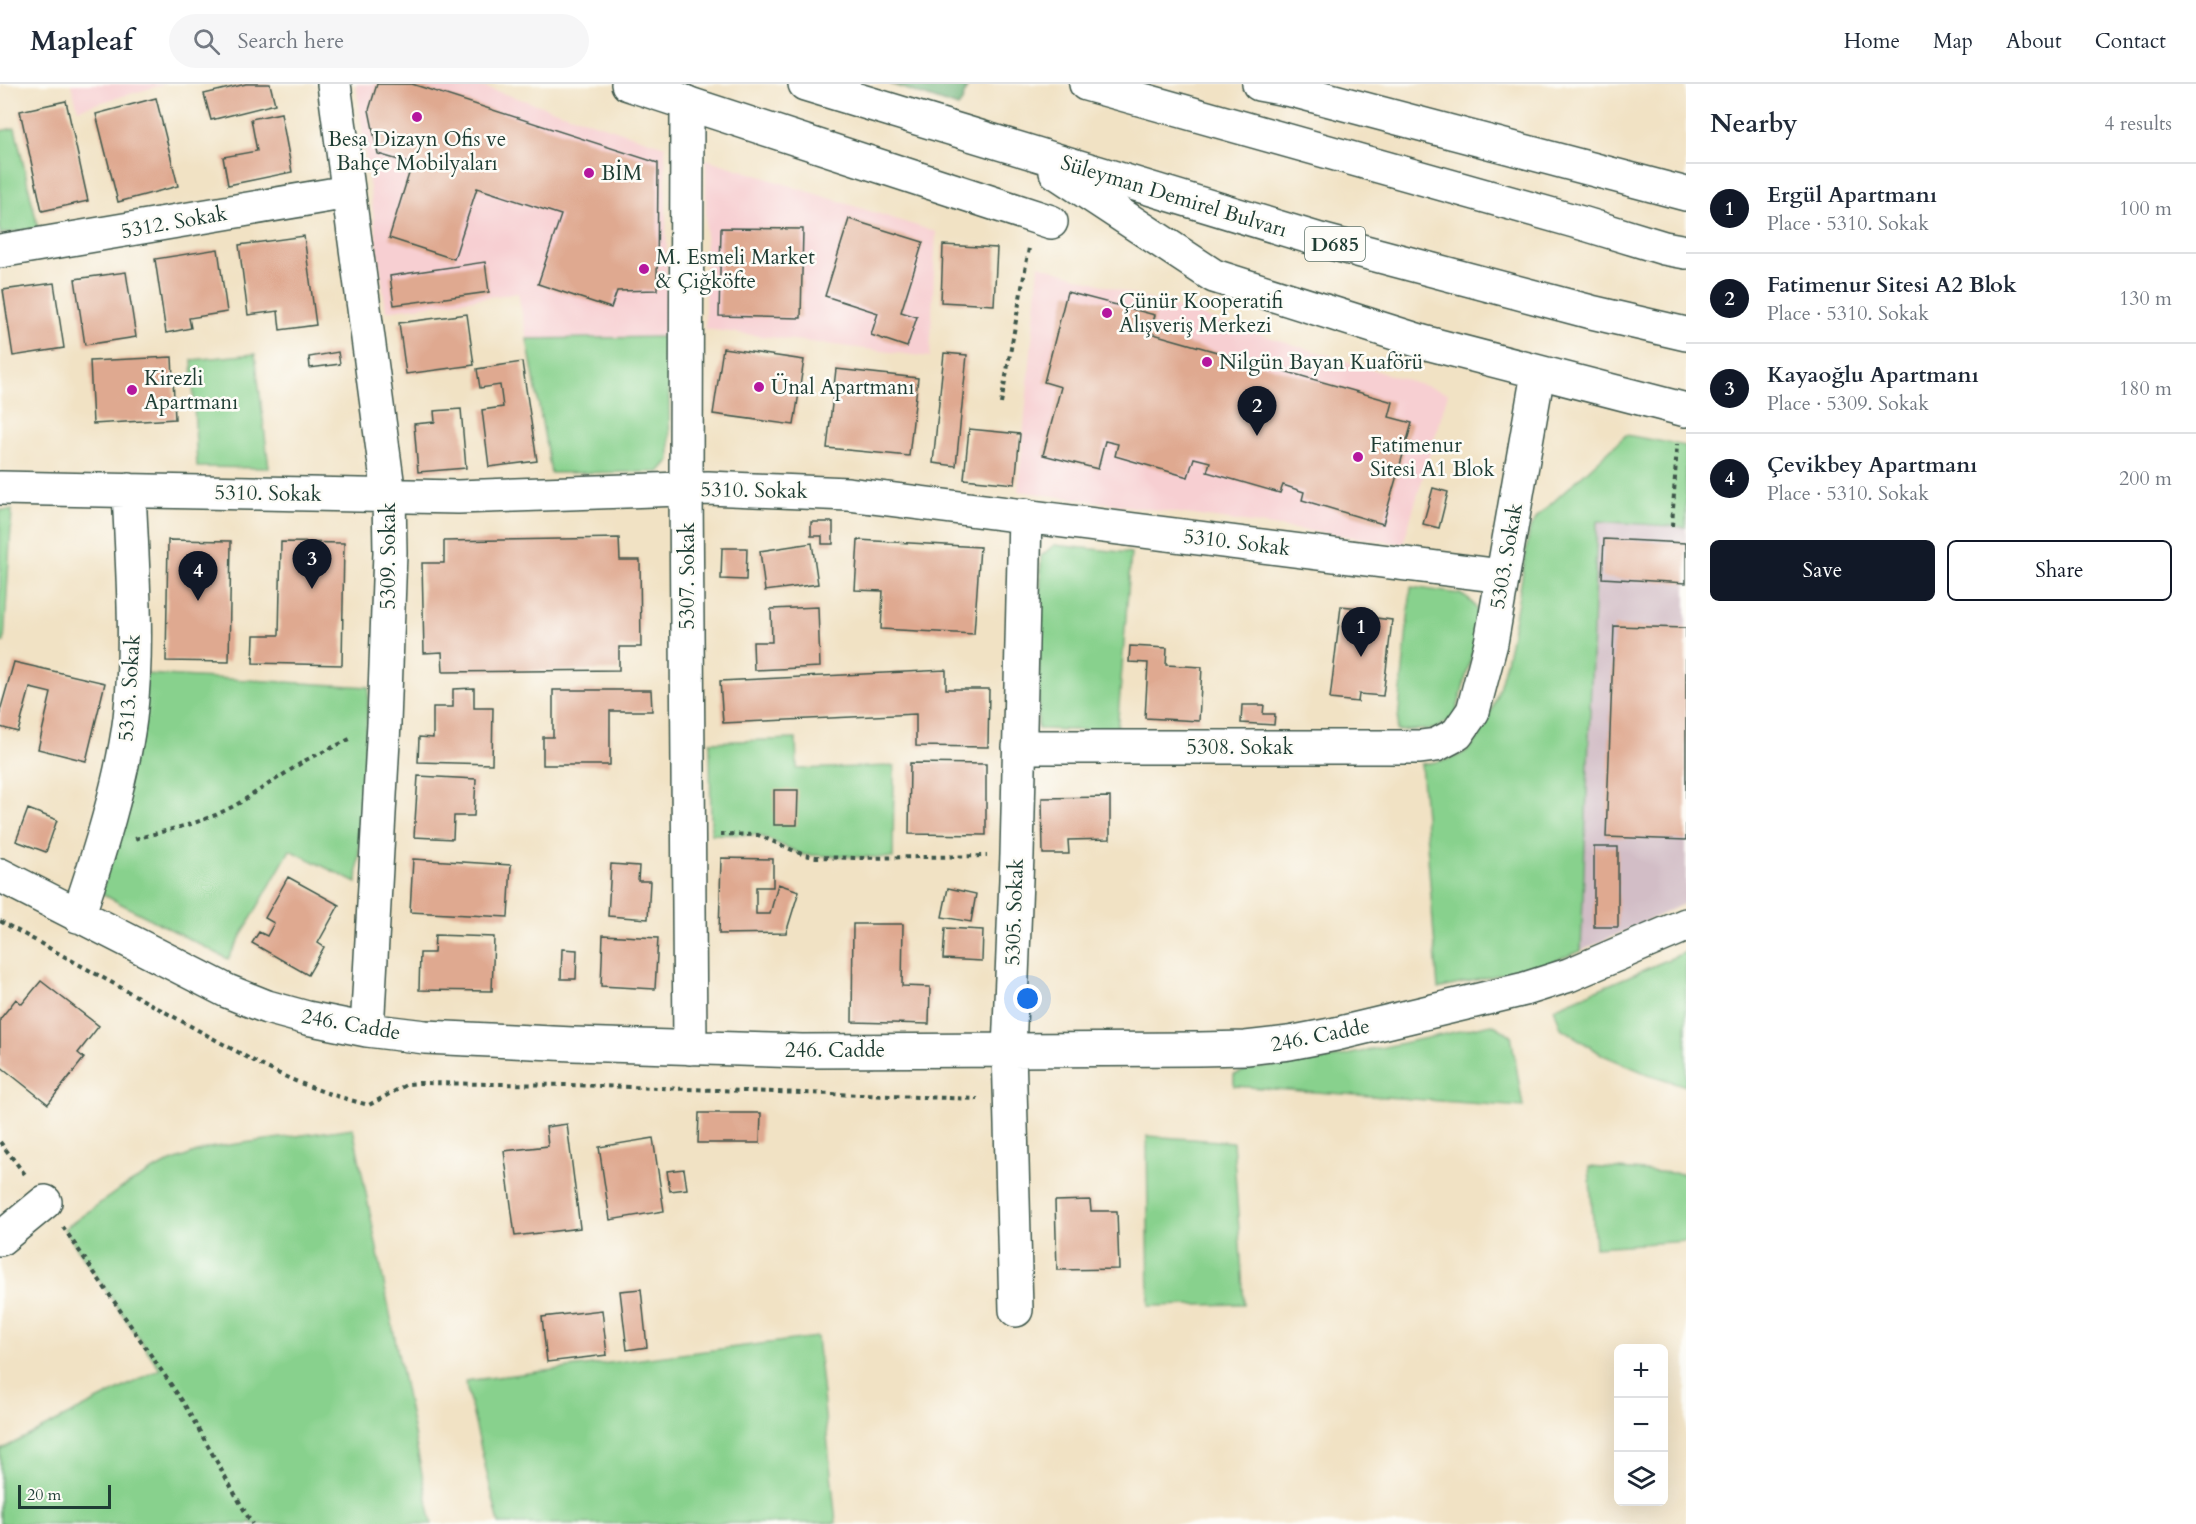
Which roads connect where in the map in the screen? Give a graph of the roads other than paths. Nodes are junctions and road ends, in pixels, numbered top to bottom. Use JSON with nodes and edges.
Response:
{"nodes":[{"id":1,"x":334,"y":84,"type":"edge"},
{"id":2,"x":628,"y":84,"type":"edge"},
{"id":3,"x":645,"y":84,"type":"edge"},
{"id":4,"x":805,"y":84,"type":"edge"},
{"id":5,"x":1086,"y":84,"type":"edge"},
{"id":6,"x":1259,"y":84,"type":"edge"},
{"id":7,"x":687,"y":103,"type":"junction"},
{"id":8,"x":1027,"y":153,"type":"junction"},
{"id":9,"x":348,"y":192,"type":"junction"},
{"id":10,"x":1686,"y":194,"type":"edge"},
{"id":11,"x":1041,"y":219,"type":"road end"},
{"id":12,"x":0,"y":251,"type":"edge"},
{"id":13,"x":1686,"y":252,"type":"edge"},
{"id":14,"x":1686,"y":334,"type":"edge"},
{"id":15,"x":1538,"y":373,"type":"junction"},
{"id":16,"x":1686,"y":410,"type":"edge"},
{"id":17,"x":0,"y":488,"type":"edge"},
{"id":18,"x":686,"y":489,"type":"junction"},
{"id":19,"x":129,"y":490,"type":"junction"},
{"id":20,"x":389,"y":495,"type":"junction"},
{"id":21,"x":1025,"y":515,"type":"junction"},
{"id":22,"x":1503,"y":576,"type":"junction"},
{"id":23,"x":1457,"y":734,"type":"joint"},
{"id":24,"x":1019,"y":747,"type":"junction"},
{"id":25,"x":0,"y":875,"type":"edge"},
{"id":26,"x":78,"y":916,"type":"junction"},
{"id":27,"x":1686,"y":925,"type":"edge"},
{"id":28,"x":367,"y":1030,"type":"junction"},
{"id":29,"x":690,"y":1048,"type":"junction"},
{"id":30,"x":1009,"y":1050,"type":"junction"},
{"id":31,"x":45,"y":1202,"type":"road end"},
{"id":32,"x":0,"y":1239,"type":"edge"},
{"id":33,"x":1016,"y":1310,"type":"dead end"}],
"edges":[{"from":1,"to":9,"type":"main road","name":"5309. Sokak"},
{"from":2,"to":7,"type":"main road"},
{"from":3,"to":7,"type":"main road"},
{"from":4,"to":8,"type":"main road","name":"Süleyman Demirel Bulvarı","number":"D685"},
{"from":5,"to":13,"type":"main road"},
{"from":6,"to":10,"type":"main road"},
{"from":7,"to":11,"type":"main road"},
{"from":7,"to":18,"type":"main road","name":"5307. Sokak"},
{"from":8,"to":14,"type":"main road","name":"Süleyman Demirel Bulvarı","number":"D685"},
{"from":8,"to":15,"type":"main road"},
{"from":9,"to":12,"type":"main road","name":"5312. Sokak"},
{"from":9,"to":20,"type":"main road","name":"5309. Sokak"},
{"from":15,"to":16,"type":"main road"},
{"from":15,"to":22,"type":"main road","name":"5303. Sokak"},
{"from":17,"to":19,"type":"main road","name":"5310. Sokak"},
{"from":18,"to":20,"type":"main road","name":"5310. Sokak"},
{"from":18,"to":21,"type":"main road","name":"5310. Sokak"},
{"from":18,"to":29,"type":"main road","name":"5307. Sokak"},
{"from":19,"to":20,"type":"main road","name":"5310. Sokak"},
{"from":19,"to":26,"type":"main road","name":"5313. Sokak"},
{"from":20,"to":28,"type":"main road","name":"5309. Sokak"},
{"from":21,"to":22,"type":"main road","name":"5310. Sokak"},
{"from":21,"to":24,"type":"main road","name":"5305. Sokak"},
{"from":22,"to":23,"type":"main road","name":"5303. Sokak"},
{"from":23,"to":24,"type":"main road","name":"5308. Sokak"},
{"from":24,"to":30,"type":"main road","name":"5305. Sokak"},
{"from":25,"to":26,"type":"main road","name":"246. Cadde"},
{"from":26,"to":28,"type":"main road","name":"246. Cadde"},
{"from":27,"to":30,"type":"main road","name":"246. Cadde"},
{"from":28,"to":29,"type":"main road","name":"246. Cadde"},
{"from":29,"to":30,"type":"main road","name":"246. Cadde"},
{"from":30,"to":33,"type":"main road","name":"5305. Sokak"},
{"from":31,"to":32,"type":"main road"}]}
